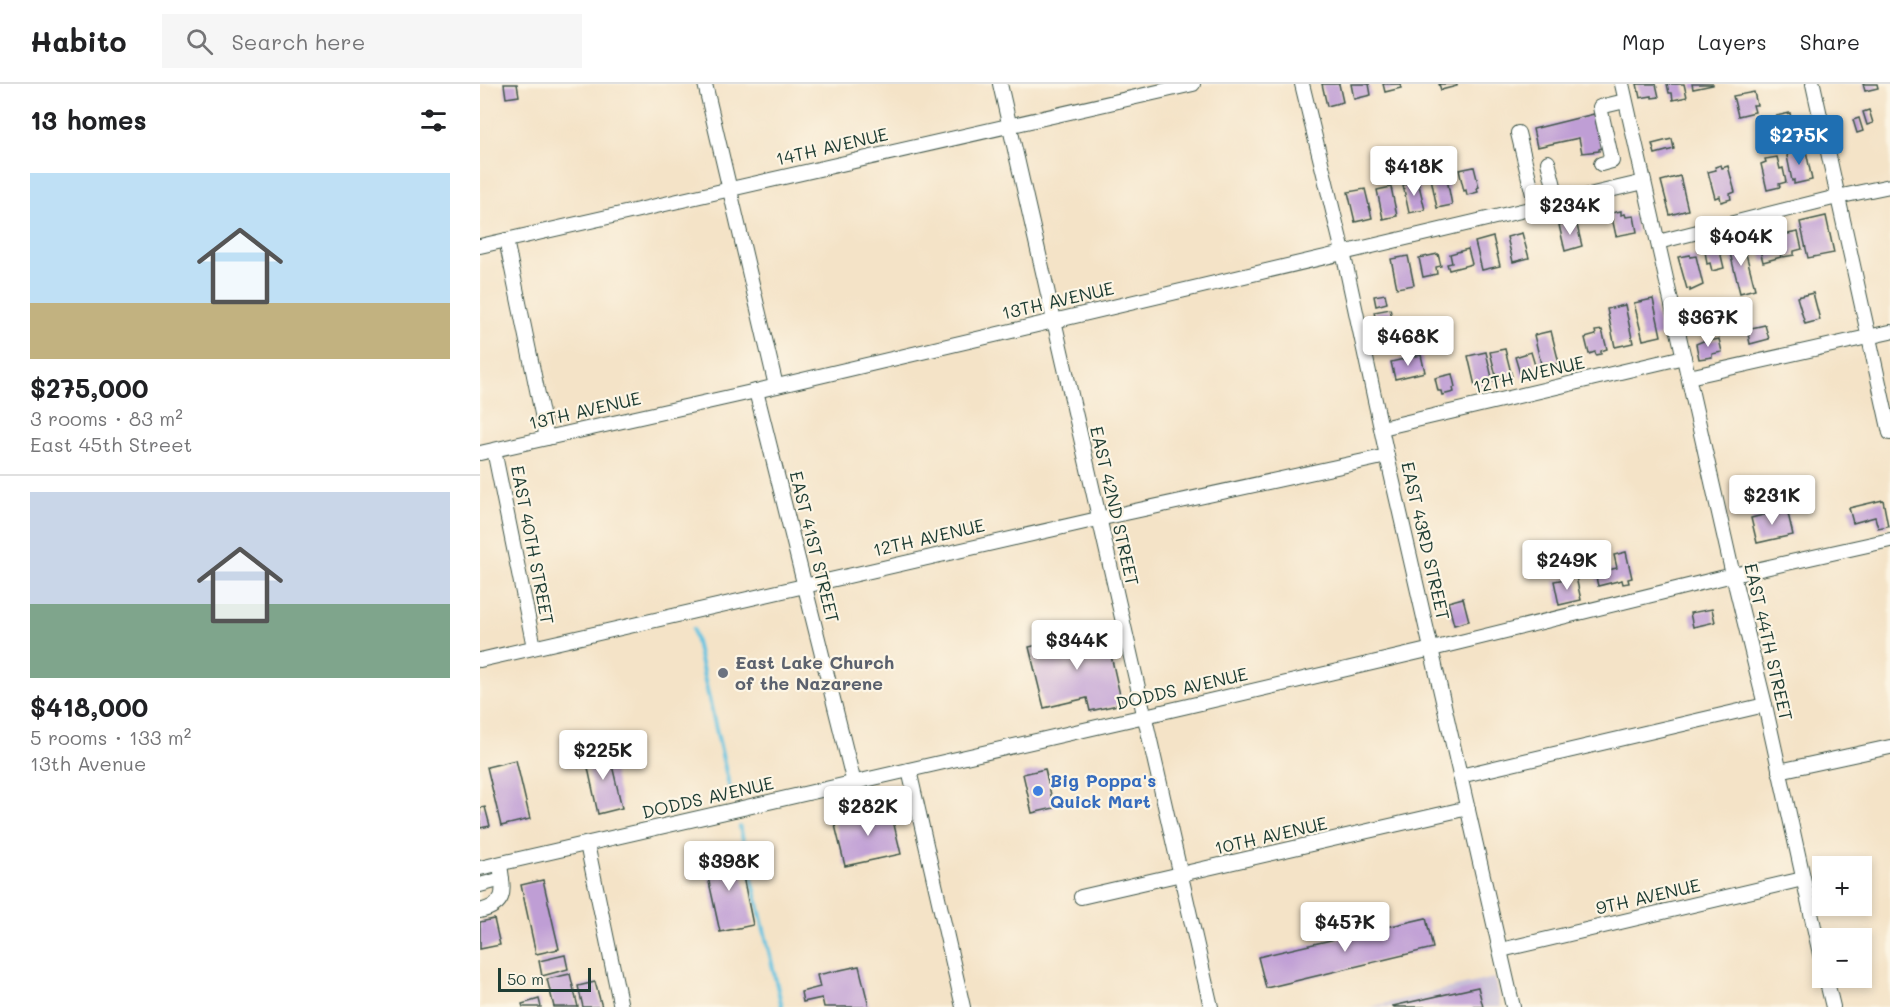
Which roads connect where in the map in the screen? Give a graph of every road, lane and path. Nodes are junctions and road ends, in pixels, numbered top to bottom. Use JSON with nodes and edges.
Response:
{"nodes":[{"id":1,"x":705,"y":84,"type":"edge"},
{"id":2,"x":1000,"y":84,"type":"edge"},
{"id":3,"x":1193,"y":84,"type":"edge"},
{"id":4,"x":1302,"y":84,"type":"edge"},
{"id":5,"x":1622,"y":84,"type":"edge"},
{"id":6,"x":1813,"y":84,"type":"edge"},
{"id":7,"x":1625,"y":101,"type":"junction"},
{"id":8,"x":1010,"y":125,"type":"junction"},
{"id":9,"x":1518,"y":134,"type":"dead end"},
{"id":10,"x":1548,"y":162,"type":"dead end"},
{"id":11,"x":1601,"y":164,"type":"dead end"},
{"id":12,"x":1644,"y":182,"type":"junction"},
{"id":13,"x":1890,"y":186,"type":"edge"},
{"id":14,"x":730,"y":189,"type":"junction"},
{"id":15,"x":1837,"y":197,"type":"junction"},
{"id":16,"x":1558,"y":202,"type":"junction"},
{"id":17,"x":1536,"y":207,"type":"junction"},
{"id":18,"x":506,"y":240,"type":"junction"},
{"id":19,"x":1658,"y":242,"type":"junction"},
{"id":20,"x":480,"y":246,"type":"edge"},
{"id":21,"x":1343,"y":252,"type":"junction"},
{"id":22,"x":1054,"y":321,"type":"junction"},
{"id":23,"x":1890,"y":332,"type":"edge"},
{"id":24,"x":1869,"y":336,"type":"junction"},
{"id":25,"x":1684,"y":357,"type":"junction"},
{"id":26,"x":1689,"y":377,"type":"junction"},
{"id":27,"x":776,"y":386,"type":"junction"},
{"id":28,"x":756,"y":391,"type":"junction"},
{"id":29,"x":1382,"y":428,"type":"junction"},
{"id":30,"x":1890,"y":433,"type":"edge"},
{"id":31,"x":547,"y":438,"type":"junction"},
{"id":32,"x":494,"y":450,"type":"junction"},
{"id":33,"x":480,"y":453,"type":"edge"},
{"id":34,"x":1387,"y":456,"type":"junction"},
{"id":35,"x":1098,"y":519,"type":"junction"},
{"id":36,"x":1890,"y":540,"type":"edge"},
{"id":37,"x":1733,"y":575,"type":"junction"},
{"id":38,"x":805,"y":585,"type":"junction"},
{"id":39,"x":534,"y":647,"type":"junction"},
{"id":40,"x":1432,"y":649,"type":"junction"},
{"id":41,"x":480,"y":660,"type":"edge"},
{"id":42,"x":1765,"y":705,"type":"junction"},
{"id":43,"x":1145,"y":716,"type":"junction"},
{"id":44,"x":1890,"y":747,"type":"edge"},
{"id":45,"x":909,"y":770,"type":"junction"},
{"id":46,"x":1779,"y":771,"type":"junction"},
{"id":47,"x":1460,"y":776,"type":"junction"},
{"id":48,"x":854,"y":783,"type":"junction"},
{"id":49,"x":1468,"y":808,"type":"junction"},
{"id":50,"x":587,"y":844,"type":"junction"},
{"id":51,"x":500,"y":864,"type":"junction"},
{"id":52,"x":480,"y":868,"type":"edge"},
{"id":53,"x":1180,"y":875,"type":"junction"},
{"id":54,"x":502,"y":879,"type":"junction"},
{"id":55,"x":1803,"y":879,"type":"junction"},
{"id":56,"x":480,"y":885,"type":"edge"},
{"id":57,"x":1081,"y":897,"type":"dead end"},
{"id":58,"x":480,"y":911,"type":"edge"},
{"id":59,"x":1814,"y":928,"type":"edge"},
{"id":60,"x":1501,"y":950,"type":"junction"},
{"id":61,"x":1828,"y":988,"type":"edge"},
{"id":62,"x":621,"y":1007,"type":"edge"},
{"id":63,"x":963,"y":1007,"type":"edge"},
{"id":64,"x":1210,"y":1007,"type":"edge"},
{"id":65,"x":1513,"y":1007,"type":"edge"},
{"id":66,"x":1833,"y":1007,"type":"edge"}],
"edges":[{"from":1,"to":14,"type":"street"},
{"from":2,"to":8,"type":"street","name":"EAST 42ND STREET"},
{"from":3,"to":8,"type":"street","name":"14TH AVENUE"},
{"from":4,"to":21,"type":"street","name":"EAST 43RD STREET"},
{"from":5,"to":7,"type":"street","name":"EAST 44TH STREET"},
{"from":6,"to":15,"type":"street"},
{"from":7,"to":11,"type":"street"},
{"from":7,"to":12,"type":"street","name":"EAST 44TH STREET"},
{"from":8,"to":14,"type":"street","name":"14TH AVENUE"},
{"from":8,"to":22,"type":"street","name":"EAST 42ND STREET"},
{"from":9,"to":17,"type":"street"},
{"from":10,"to":16,"type":"street"},
{"from":12,"to":16,"type":"street","name":"13TH AVENUE"},
{"from":12,"to":19,"type":"street","name":"EAST 44TH STREET"},
{"from":13,"to":15,"type":"street"},
{"from":14,"to":18,"type":"street","name":"14TH AVENUE"},
{"from":14,"to":27,"type":"street"},
{"from":15,"to":19,"type":"street"},
{"from":15,"to":24,"type":"street"},
{"from":16,"to":17,"type":"street","name":"13TH AVENUE"},
{"from":17,"to":21,"type":"street","name":"13TH AVENUE"},
{"from":18,"to":20,"type":"street","name":"14TH AVENUE"},
{"from":18,"to":31,"type":"street"},
{"from":19,"to":25,"type":"street","name":"EAST 44TH STREET"},
{"from":21,"to":22,"type":"street","name":"13TH AVENUE"},
{"from":21,"to":29,"type":"street","name":"EAST 43RD STREET"},
{"from":22,"to":27,"type":"street","name":"13TH AVENUE"},
{"from":22,"to":35,"type":"street","name":"EAST 42ND STREET"},
{"from":23,"to":24,"type":"street"},
{"from":24,"to":26,"type":"street"},
{"from":24,"to":30,"type":"street"},
{"from":25,"to":26,"type":"street","name":"EAST 44TH STREET"},
{"from":25,"to":29,"type":"street","name":"12TH AVENUE"},
{"from":26,"to":37,"type":"street","name":"EAST 44TH STREET"},
{"from":27,"to":28,"type":"street","name":"13TH AVENUE"},
{"from":28,"to":31,"type":"street","name":"13TH AVENUE"},
{"from":28,"to":38,"type":"street","name":"EAST 41ST STREET"},
{"from":29,"to":34,"type":"street","name":"EAST 43RD STREET"},
{"from":31,"to":32,"type":"street","name":"13TH AVENUE"},
{"from":32,"to":33,"type":"street","name":"13TH AVENUE"},
{"from":32,"to":39,"type":"street","name":"EAST 40TH STREET"},
{"from":34,"to":35,"type":"street","name":"12TH AVENUE"},
{"from":34,"to":40,"type":"street","name":"EAST 43RD STREET"},
{"from":35,"to":38,"type":"street","name":"12TH AVENUE"},
{"from":35,"to":43,"type":"street","name":"EAST 42ND STREET"},
{"from":36,"to":37,"type":"street","name":"DODDS AVENUE"},
{"from":37,"to":40,"type":"street","name":"DODDS AVENUE"},
{"from":37,"to":42,"type":"street","name":"EAST 44TH STREET"},
{"from":38,"to":39,"type":"street","name":"12TH AVENUE"},
{"from":38,"to":48,"type":"street","name":"EAST 41ST STREET"},
{"from":39,"to":41,"type":"street","name":"12TH AVENUE"},
{"from":40,"to":43,"type":"street","name":"DODDS AVENUE"},
{"from":40,"to":47,"type":"street","name":"EAST 43RD STREET"},
{"from":42,"to":46,"type":"street","name":"EAST 44TH STREET"},
{"from":42,"to":47,"type":"street"},
{"from":43,"to":45,"type":"street","name":"DODDS AVENUE"},
{"from":43,"to":53,"type":"street","name":"EAST 42ND STREET"},
{"from":44,"to":46,"type":"street"},
{"from":45,"to":48,"type":"street","name":"DODDS AVENUE"},
{"from":45,"to":63,"type":"street"},
{"from":46,"to":55,"type":"street","name":"EAST 44TH STREET"},
{"from":47,"to":49,"type":"street","name":"EAST 43RD STREET"},
{"from":48,"to":50,"type":"street","name":"DODDS AVENUE"},
{"from":49,"to":53,"type":"street","name":"10TH AVENUE"},
{"from":49,"to":60,"type":"street","name":"EAST 43RD STREET"},
{"from":50,"to":51,"type":"street","name":"DODDS AVENUE"},
{"from":50,"to":62,"type":"street"},
{"from":51,"to":52,"type":"street","name":"DODDS AVENUE"},
{"from":51,"to":54,"type":"street"},
{"from":53,"to":57,"type":"street","name":"10TH AVENUE"},
{"from":53,"to":64,"type":"street","name":"EAST 42ND STREET"},
{"from":54,"to":56,"type":"street"},
{"from":54,"to":58,"type":"street"},
{"from":55,"to":59,"type":"street","name":"EAST 44TH STREET"},
{"from":55,"to":60,"type":"street","name":"9TH AVENUE"},
{"from":60,"to":65,"type":"street","name":"EAST 43RD STREET"},
{"from":61,"to":66,"type":"street"}]}
